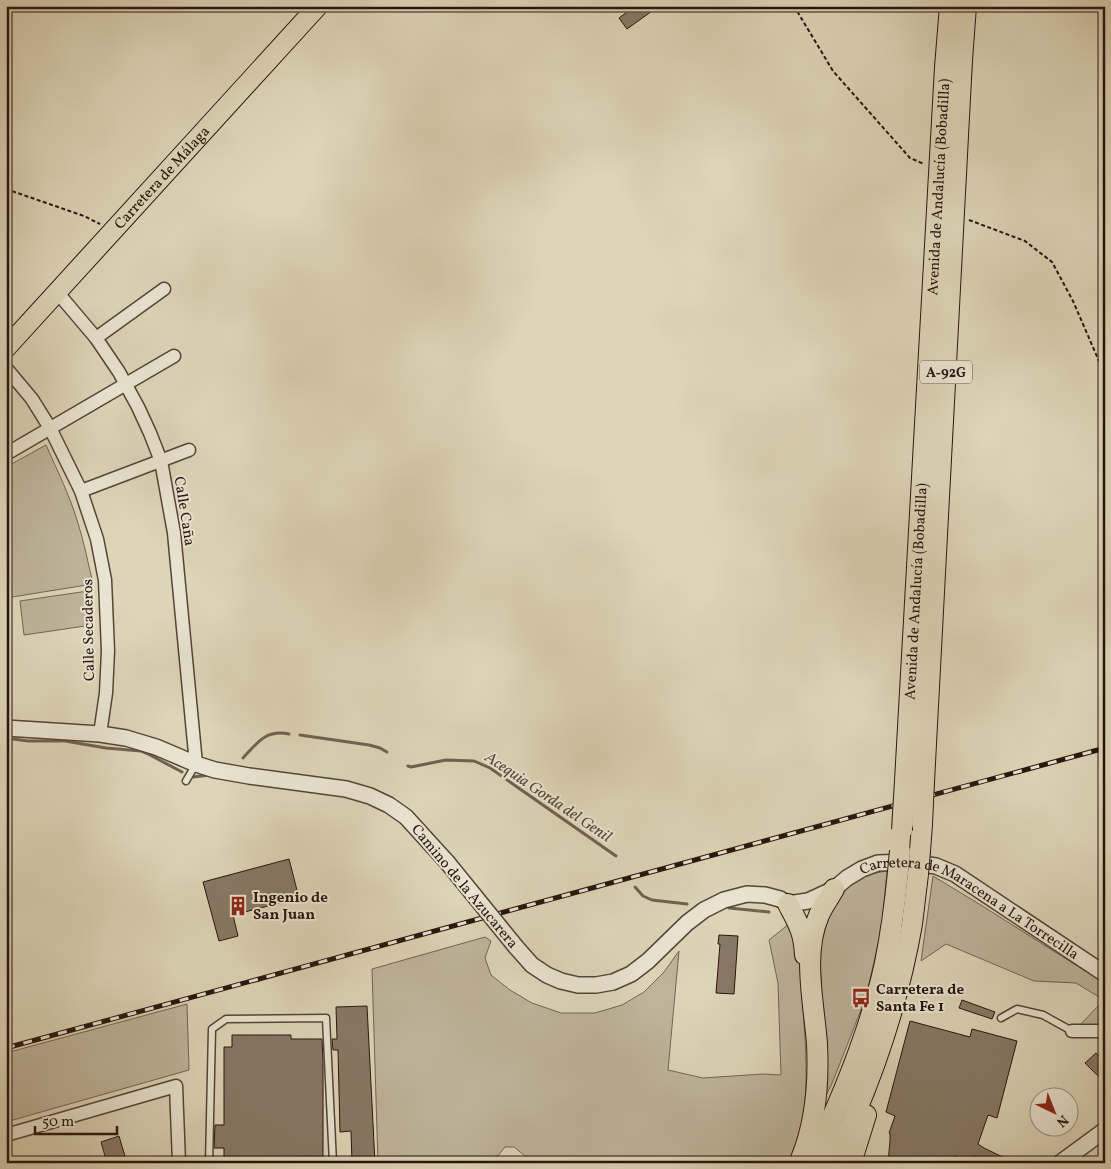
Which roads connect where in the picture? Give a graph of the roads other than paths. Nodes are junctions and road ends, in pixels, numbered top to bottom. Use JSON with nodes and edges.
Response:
{"nodes":[{"id":1,"x":318,"y":6,"type":"edge"},
{"id":2,"x":950,"y":6,"type":"edge"},
{"id":3,"x":966,"y":6,"type":"edge"},
{"id":4,"x":164,"y":289,"type":"dead end"},
{"id":5,"x":58,"y":292,"type":"junction"},
{"id":6,"x":96,"y":338,"type":"junction"},
{"id":7,"x":6,"y":348,"type":"edge"},
{"id":8,"x":174,"y":356,"type":"dead end"},
{"id":9,"x":6,"y":368,"type":"edge"},
{"id":10,"x":126,"y":384,"type":"junction"},
{"id":11,"x":50,"y":428,"type":"junction"},
{"id":12,"x":189,"y":450,"type":"dead end"},
{"id":13,"x":6,"y":454,"type":"edge"},
{"id":14,"x":160,"y":461,"type":"junction"},
{"id":15,"x":81,"y":491,"type":"junction"},
{"id":16,"x":6,"y":728,"type":"edge"},
{"id":17,"x":100,"y":734,"type":"junction"},
{"id":18,"x":196,"y":764,"type":"junction"},
{"id":19,"x":186,"y":781,"type":"dead end"},
{"id":20,"x":915,"y":781,"type":"junction"},
{"id":21,"x":910,"y":851,"type":"junction"},
{"id":22,"x":908,"y":873,"type":"junction"},
{"id":23,"x":834,"y":889,"type":"junction"},
{"id":24,"x":788,"y":904,"type":"junction"},
{"id":25,"x":810,"y":971,"type":"junction"},
{"id":26,"x":1105,"y":974,"type":"edge"},
{"id":27,"x":1000,"y":1018,"type":"dead end"},
{"id":28,"x":888,"y":1022,"type":"junction"},
{"id":29,"x":1072,"y":1031,"type":"joint"},
{"id":30,"x":1105,"y":1031,"type":"edge"},
{"id":31,"x":1105,"y":1130,"type":"edge"},
{"id":32,"x":6,"y":1135,"type":"edge"},
{"id":33,"x":1105,"y":1140,"type":"edge"},
{"id":34,"x":179,"y":1163,"type":"edge"},
{"id":35,"x":210,"y":1163,"type":"edge"},
{"id":36,"x":333,"y":1163,"type":"edge"},
{"id":37,"x":799,"y":1163,"type":"edge"},
{"id":38,"x":811,"y":1163,"type":"edge"},
{"id":39,"x":832,"y":1163,"type":"edge"},
{"id":40,"x":851,"y":1163,"type":"edge"},
{"id":41,"x":1060,"y":1163,"type":"edge"},
{"id":42,"x":1074,"y":1163,"type":"edge"}],
"edges":[{"from":1,"to":5,"type":"main road","name":"Carretera de Málaga"},
{"from":2,"to":20,"type":"highway","name":"Avenida de Andalucía (Bobadilla)","number":"A-92G"},
{"from":3,"to":20,"type":"highway","name":"Avenida de Andalucía (Bobadilla)","number":"A-92G"},
{"from":4,"to":6,"type":"street"},
{"from":5,"to":6,"type":"street","name":"Calle Caña"},
{"from":5,"to":7,"type":"main road","name":"Carretera de Málaga"},
{"from":6,"to":10,"type":"street","name":"Calle Caña"},
{"from":8,"to":10,"type":"street"},
{"from":9,"to":11,"type":"street","name":"Calle Secaderos"},
{"from":10,"to":11,"type":"street"},
{"from":10,"to":14,"type":"street","name":"Calle Caña"},
{"from":11,"to":13,"type":"street"},
{"from":11,"to":15,"type":"street","name":"Calle Secaderos"},
{"from":12,"to":14,"type":"street"},
{"from":14,"to":15,"type":"street"},
{"from":14,"to":18,"type":"street","name":"Calle Caña"},
{"from":15,"to":17,"type":"street","name":"Calle Secaderos"},
{"from":16,"to":17,"type":"street","name":"Camino de la Azucarera"},
{"from":17,"to":18,"type":"street","name":"Camino de la Azucarera"},
{"from":18,"to":19,"type":"lane"},
{"from":18,"to":24,"type":"street","name":"Camino de la Azucarera","bridge":true},
{"from":20,"to":21,"type":"highway","name":"Avenida de Andalucía (Bobadilla)","number":"A-92G","bridge":true},
{"from":20,"to":21,"type":"highway","name":"Avenida de Andalucía (Bobadilla)","number":"A-92G","bridge":true},
{"from":21,"to":22,"type":"highway","name":"Avenida de Andalucía (Bobadilla)","number":"A-92G","bridge":true},
{"from":22,"to":28,"type":"highway","name":"Avenida de Andalucía (Bobadilla)","number":"A-92G"},
{"from":22,"to":38,"type":"highway","name":"Avenida de Andalucía (Bobadilla)","number":"A-92G"},
{"from":23,"to":24,"type":"street"},
{"from":23,"to":25,"type":"highway"},
{"from":23,"to":26,"type":"street","name":"Carretera de Maracena a La Torrecilla"},
{"from":24,"to":25,"type":"highway"},
{"from":25,"to":37,"type":"highway"},
{"from":27,"to":29,"type":"lane"},
{"from":28,"to":39,"type":"highway","name":"Avenida de Andalucía (Bobadilla)","number":"A-92G"},
{"from":28,"to":40,"type":"highway"},
{"from":29,"to":30,"type":"street"},
{"from":31,"to":41,"type":"street"},
{"from":32,"to":34,"type":"street"},
{"from":33,"to":42,"type":"street"},
{"from":35,"to":36,"type":"lane"}]}
